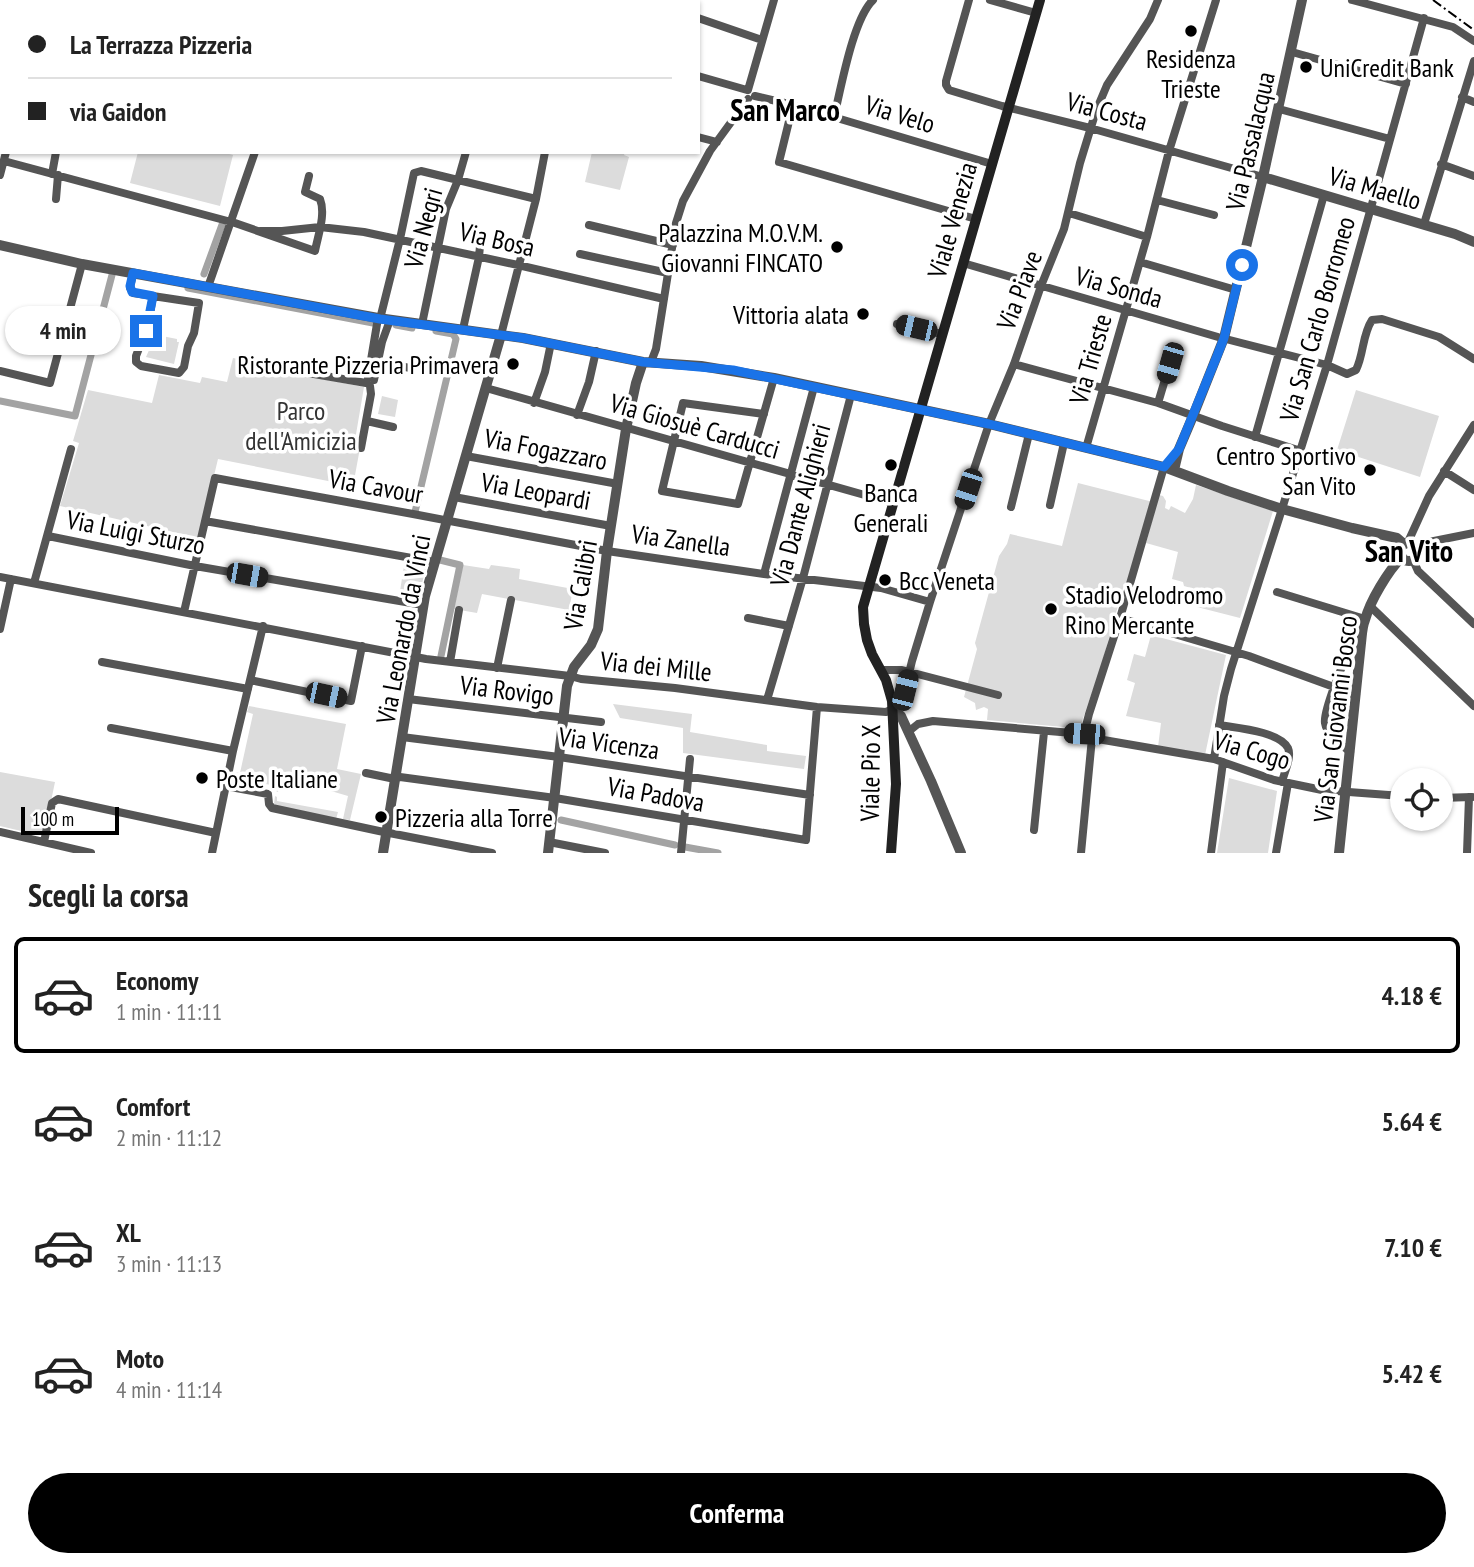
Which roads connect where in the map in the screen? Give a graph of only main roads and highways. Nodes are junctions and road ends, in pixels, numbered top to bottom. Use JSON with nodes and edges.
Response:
{"nodes":[{"id":1,"x":1040,"y":0,"type":"edge"},
{"id":2,"x":891,"y":693,"type":"joint"},
{"id":3,"x":891,"y":853,"type":"edge"}],
"edges":[{"from":1,"to":2,"type":"main road","name":"Viale Venezia"},
{"from":2,"to":3,"type":"main road","name":"Viale Pio X"}]}
